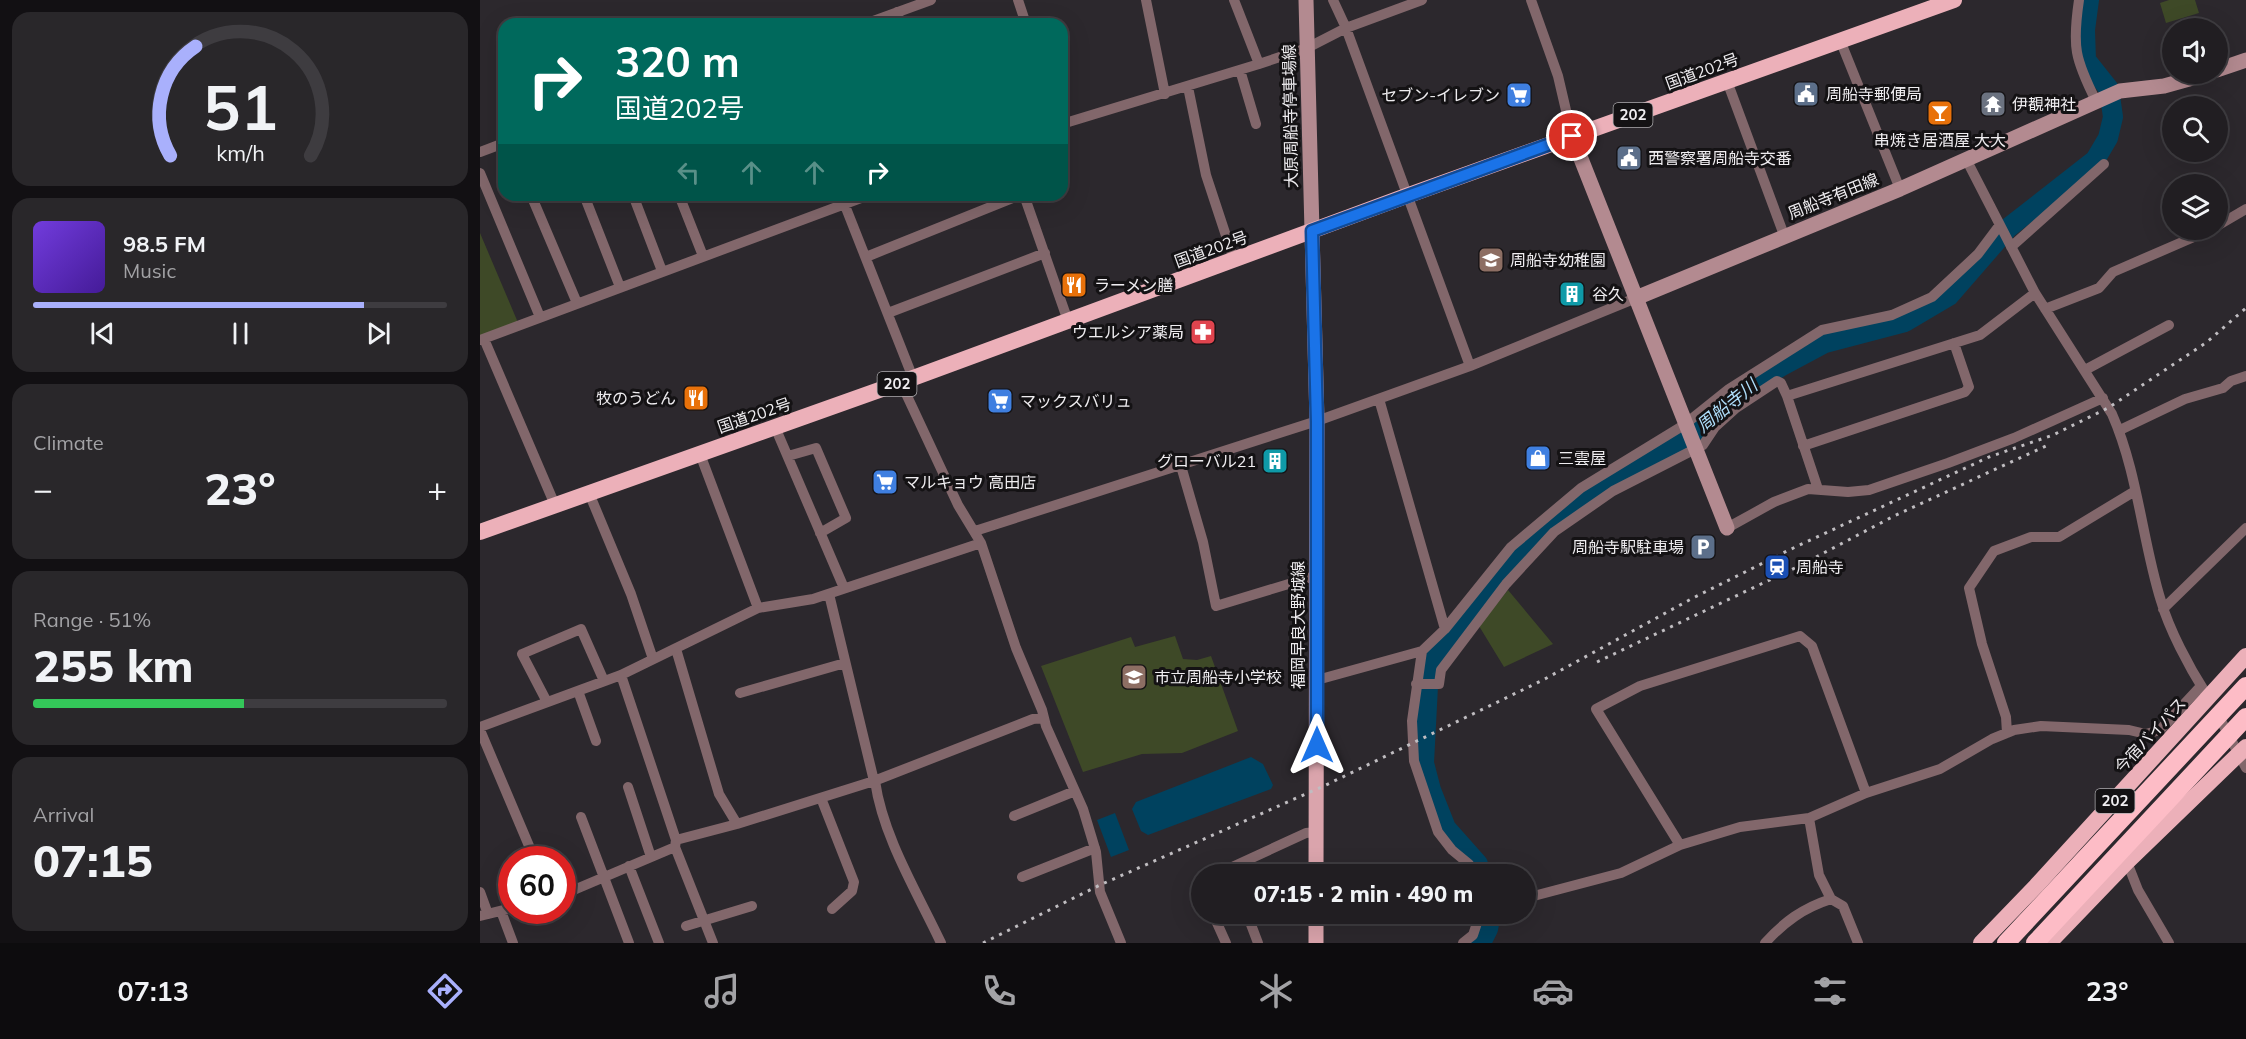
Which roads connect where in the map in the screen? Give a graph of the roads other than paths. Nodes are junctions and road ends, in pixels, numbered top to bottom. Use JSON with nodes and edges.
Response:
{"nodes":[{"id":1,"x":931,"y":0,"type":"edge"},
{"id":2,"x":1018,"y":0,"type":"edge"},
{"id":3,"x":1146,"y":0,"type":"edge"},
{"id":4,"x":1234,"y":0,"type":"edge"},
{"id":5,"x":1306,"y":0,"type":"edge"},
{"id":6,"x":1333,"y":0,"type":"edge"},
{"id":7,"x":1422,"y":0,"type":"edge"},
{"id":8,"x":1532,"y":0,"type":"edge"},
{"id":9,"x":1954,"y":0,"type":"edge"},
{"id":10,"x":2079,"y":0,"type":"edge"},
{"id":11,"x":897,"y":12,"type":"junction"},
{"id":12,"x":882,"y":18,"type":"edge"},
{"id":13,"x":900,"y":18,"type":"edge"},
{"id":14,"x":1024,"y":18,"type":"edge"},
{"id":15,"x":1346,"y":28,"type":"junction"},
{"id":16,"x":1840,"y":40,"type":"junction"},
{"id":17,"x":1307,"y":48,"type":"junction"},
{"id":18,"x":2246,"y":60,"type":"edge"},
{"id":19,"x":1259,"y":64,"type":"junction"},
{"id":20,"x":2228,"y":66,"type":"edge"},
{"id":21,"x":1240,"y":70,"type":"junction"},
{"id":22,"x":1727,"y":81,"type":"junction"},
{"id":23,"x":2171,"y":84,"type":"edge"},
{"id":24,"x":1188,"y":87,"type":"junction"},
{"id":25,"x":1165,"y":94,"type":"junction"},
{"id":26,"x":2096,"y":101,"type":"junction"},
{"id":27,"x":1068,"y":122,"type":"edge"},
{"id":28,"x":1256,"y":124,"type":"dead end"},
{"id":29,"x":1572,"y":136,"type":"junction"},
{"id":30,"x":498,"y":145,"type":"edge"},
{"id":31,"x":480,"y":152,"type":"edge"},
{"id":32,"x":1966,"y":159,"type":"junction"},
{"id":33,"x":2104,"y":164,"type":"dead end"},
{"id":34,"x":480,"y":173,"type":"edge"},
{"id":35,"x":1900,"y":189,"type":"junction"},
{"id":36,"x":1406,"y":196,"type":"junction"},
{"id":37,"x":534,"y":201,"type":"edge"},
{"id":38,"x":586,"y":201,"type":"edge"},
{"id":39,"x":635,"y":201,"type":"edge"},
{"id":40,"x":681,"y":201,"type":"edge"},
{"id":41,"x":836,"y":201,"type":"edge"},
{"id":42,"x":842,"y":201,"type":"edge"},
{"id":43,"x":1007,"y":201,"type":"edge"},
{"id":44,"x":1024,"y":201,"type":"edge"},
{"id":45,"x":492,"y":202,"type":"junction"},
{"id":46,"x":480,"y":206,"type":"edge"},
{"id":47,"x":2246,"y":209,"type":"edge"},
{"id":48,"x":2228,"y":220,"type":"edge"},
{"id":49,"x":1999,"y":226,"type":"junction"},
{"id":50,"x":1312,"y":231,"type":"junction"},
{"id":51,"x":1784,"y":235,"type":"junction"},
{"id":52,"x":2187,"y":240,"type":"edge"},
{"id":53,"x":2010,"y":244,"type":"junction"},
{"id":54,"x":1045,"y":253,"type":"junction"},
{"id":55,"x":703,"y":256,"type":"junction"},
{"id":56,"x":866,"y":257,"type":"junction"},
{"id":57,"x":1234,"y":260,"type":"junction"},
{"id":58,"x":662,"y":271,"type":"junction"},
{"id":59,"x":620,"y":287,"type":"junction"},
{"id":60,"x":2035,"y":293,"type":"junction"},
{"id":61,"x":1636,"y":298,"type":"junction"},
{"id":62,"x":577,"y":303,"type":"junction"},
{"id":63,"x":2045,"y":309,"type":"junction"},
{"id":64,"x":888,"y":313,"type":"junction"},
{"id":65,"x":540,"y":317,"type":"junction"},
{"id":66,"x":1068,"y":321,"type":"junction"},
{"id":67,"x":2169,"y":325,"type":"dead end"},
{"id":68,"x":482,"y":339,"type":"edge"},
{"id":69,"x":1954,"y":343,"type":"junction"},
{"id":70,"x":1470,"y":366,"type":"junction"},
{"id":71,"x":2085,"y":370,"type":"junction"},
{"id":72,"x":2246,"y":375,"type":"edge"},
{"id":73,"x":907,"y":380,"type":"junction"},
{"id":74,"x":1787,"y":396,"type":"junction"},
{"id":75,"x":2103,"y":398,"type":"junction"},
{"id":76,"x":1379,"y":399,"type":"junction"},
{"id":77,"x":1317,"y":422,"type":"junction"},
{"id":78,"x":775,"y":427,"type":"junction"},
{"id":79,"x":1685,"y":428,"type":"junction"},
{"id":80,"x":2120,"y":430,"type":"junction"},
{"id":81,"x":1803,"y":446,"type":"junction"},
{"id":82,"x":1694,"y":448,"type":"junction"},
{"id":83,"x":700,"y":454,"type":"junction"},
{"id":84,"x":788,"y":456,"type":"junction"},
{"id":85,"x":1181,"y":466,"type":"junction"},
{"id":86,"x":1818,"y":489,"type":"junction"},
{"id":87,"x":2135,"y":491,"type":"junction"},
{"id":88,"x":589,"y":493,"type":"junction"},
{"id":89,"x":555,"y":505,"type":"junction"},
{"id":90,"x":1726,"y":528,"type":"joint"},
{"id":91,"x":2246,"y":528,"type":"edge"},
{"id":92,"x":975,"y":531,"type":"junction"},
{"id":93,"x":480,"y":532,"type":"edge"},
{"id":94,"x":820,"y":533,"type":"junction"},
{"id":95,"x":981,"y":543,"type":"junction"},
{"id":96,"x":1315,"y":576,"type":"junction"},
{"id":97,"x":844,"y":588,"type":"junction"},
{"id":98,"x":829,"y":594,"type":"junction"},
{"id":99,"x":758,"y":608,"type":"junction"},
{"id":100,"x":2163,"y":609,"type":"junction"},
{"id":101,"x":1445,"y":629,"type":"junction"},
{"id":102,"x":676,"y":649,"type":"junction"},
{"id":103,"x":1422,"y":651,"type":"junction"},
{"id":104,"x":2246,"y":656,"type":"edge"},
{"id":105,"x":653,"y":659,"type":"junction"},
{"id":106,"x":845,"y":663,"type":"junction"},
{"id":107,"x":621,"y":675,"type":"junction"},
{"id":108,"x":2246,"y":678,"type":"edge"},
{"id":109,"x":1317,"y":680,"type":"junction"},
{"id":110,"x":604,"y":681,"type":"junction"},
{"id":111,"x":1419,"y":684,"type":"junction"},
{"id":112,"x":2246,"y":686,"type":"edge"},
{"id":113,"x":578,"y":691,"type":"junction"},
{"id":114,"x":2205,"y":692,"type":"junction"},
{"id":115,"x":740,"y":693,"type":"dead end"},
{"id":116,"x":547,"y":702,"type":"junction"},
{"id":117,"x":2246,"y":717,"type":"edge"},
{"id":118,"x":1044,"y":718,"type":"junction"},
{"id":119,"x":2212,"y":723,"type":"junction"},
{"id":120,"x":480,"y":728,"type":"edge"},
{"id":121,"x":2246,"y":732,"type":"edge"},
{"id":122,"x":2007,"y":733,"type":"junction"},
{"id":123,"x":596,"y":741,"type":"dead end"},
{"id":124,"x":2243,"y":757,"type":"edge"},
{"id":125,"x":874,"y":781,"type":"junction"},
{"id":126,"x":628,"y":787,"type":"dead end"},
{"id":127,"x":1075,"y":791,"type":"junction"},
{"id":128,"x":1866,"y":793,"type":"junction"},
{"id":129,"x":821,"y":798,"type":"junction"},
{"id":130,"x":1014,"y":816,"type":"dead end"},
{"id":131,"x":581,"y":817,"type":"dead end"},
{"id":132,"x":1809,"y":818,"type":"junction"},
{"id":133,"x":737,"y":824,"type":"junction"},
{"id":134,"x":1316,"y":832,"type":"junction"},
{"id":135,"x":676,"y":843,"type":"junction"},
{"id":136,"x":1680,"y":845,"type":"junction"},
{"id":137,"x":529,"y":846,"type":"edge"},
{"id":138,"x":1095,"y":848,"type":"junction"},
{"id":139,"x":651,"y":857,"type":"junction"},
{"id":140,"x":2120,"y":862,"type":"junction"},
{"id":141,"x":1239,"y":864,"type":"edge"},
{"id":142,"x":1316,"y":864,"type":"edge"},
{"id":143,"x":1468,"y":864,"type":"edge"},
{"id":144,"x":629,"y":866,"type":"junction"},
{"id":145,"x":603,"y":876,"type":"junction"},
{"id":146,"x":1022,"y":877,"type":"dead end"},
{"id":147,"x":576,"y":889,"type":"edge"},
{"id":148,"x":480,"y":892,"type":"edge"},
{"id":149,"x":1536,"y":895,"type":"edge"},
{"id":150,"x":1831,"y":899,"type":"junction"},
{"id":151,"x":752,"y":906,"type":"dead end"},
{"id":152,"x":832,"y":909,"type":"dead end"},
{"id":153,"x":484,"y":915,"type":"edge"},
{"id":154,"x":705,"y":921,"type":"junction"},
{"id":155,"x":509,"y":924,"type":"edge"},
{"id":156,"x":1217,"y":924,"type":"edge"},
{"id":157,"x":1253,"y":924,"type":"edge"},
{"id":158,"x":1316,"y":924,"type":"edge"},
{"id":159,"x":1477,"y":924,"type":"edge"},
{"id":160,"x":686,"y":926,"type":"dead end"},
{"id":161,"x":513,"y":943,"type":"edge"},
{"id":162,"x":629,"y":943,"type":"edge"},
{"id":163,"x":658,"y":943,"type":"edge"},
{"id":164,"x":713,"y":943,"type":"edge"},
{"id":165,"x":941,"y":943,"type":"edge"},
{"id":166,"x":1121,"y":943,"type":"edge"},
{"id":167,"x":1226,"y":943,"type":"edge"},
{"id":168,"x":1258,"y":943,"type":"edge"},
{"id":169,"x":1316,"y":943,"type":"edge"},
{"id":170,"x":1463,"y":943,"type":"edge"},
{"id":171,"x":1765,"y":943,"type":"edge"},
{"id":172,"x":1858,"y":943,"type":"edge"},
{"id":173,"x":1981,"y":943,"type":"edge"},
{"id":174,"x":2006,"y":943,"type":"edge"},
{"id":175,"x":2035,"y":943,"type":"edge"},
{"id":176,"x":2049,"y":943,"type":"edge"},
{"id":177,"x":2169,"y":943,"type":"edge"}],
"edges":[{"from":1,"to":11,"type":"street"},
{"from":2,"to":14,"type":"street"},
{"from":3,"to":25,"type":"street"},
{"from":4,"to":19,"type":"street"},
{"from":5,"to":17,"type":"main road","name":"大原周船寺停車場線"},
{"from":6,"to":15,"type":"street"},
{"from":7,"to":15,"type":"street"},
{"from":8,"to":29,"type":"street"},
{"from":9,"to":16,"type":"highway","name":"国道202号","number":"202"},
{"from":10,"to":26,"type":"street"},
{"from":11,"to":12,"type":"street"},
{"from":11,"to":13,"type":"street"},
{"from":15,"to":17,"type":"street"},
{"from":15,"to":36,"type":"street"},
{"from":16,"to":22,"type":"highway","name":"国道202号","number":"202"},
{"from":16,"to":35,"type":"street"},
{"from":17,"to":19,"type":"street"},
{"from":17,"to":50,"type":"main road","name":"大原周船寺停車場線"},
{"from":18,"to":20,"type":"main road"},
{"from":19,"to":21,"type":"street"},
{"from":21,"to":24,"type":"street"},
{"from":21,"to":28,"type":"street"},
{"from":22,"to":29,"type":"highway","name":"国道202号","number":"202"},
{"from":22,"to":51,"type":"street"},
{"from":23,"to":26,"type":"main road","name":"周船寺有田線"},
{"from":24,"to":25,"type":"street"},
{"from":24,"to":57,"type":"street"},
{"from":25,"to":27,"type":"street"},
{"from":26,"to":32,"type":"main road","name":"周船寺有田線"},
{"from":29,"to":36,"type":"highway","name":"国道202号","number":"202"},
{"from":29,"to":61,"type":"main road"},
{"from":30,"to":31,"type":"street"},
{"from":32,"to":35,"type":"main road","name":"周船寺有田線"},
{"from":32,"to":49,"type":"street"},
{"from":33,"to":53,"type":"street"},
{"from":34,"to":45,"type":"street"},
{"from":35,"to":51,"type":"main road","name":"周船寺有田線"},
{"from":36,"to":50,"type":"highway","name":"国道202号","number":"202"},
{"from":36,"to":70,"type":"street"},
{"from":37,"to":62,"type":"street"},
{"from":38,"to":59,"type":"street"},
{"from":39,"to":58,"type":"street"},
{"from":40,"to":55,"type":"street"},
{"from":41,"to":55,"type":"street"},
{"from":42,"to":56,"type":"street"},
{"from":43,"to":56,"type":"street"},
{"from":44,"to":54,"type":"street"},
{"from":45,"to":46,"type":"street"},
{"from":45,"to":65,"type":"street"},
{"from":47,"to":48,"type":"street"},
{"from":49,"to":53,"type":"street"},
{"from":49,"to":79,"type":"street"},
{"from":50,"to":57,"type":"highway","name":"国道202号","number":"202"},
{"from":50,"to":77,"type":"main road","name":"福岡早良大野城線"},
{"from":51,"to":61,"type":"main road","name":"周船寺有田線"},
{"from":52,"to":63,"type":"street"},
{"from":53,"to":60,"type":"street"},
{"from":54,"to":64,"type":"street"},
{"from":54,"to":66,"type":"street"},
{"from":55,"to":58,"type":"street"},
{"from":56,"to":64,"type":"street"},
{"from":57,"to":66,"type":"highway","name":"国道202号","number":"202"},
{"from":58,"to":59,"type":"street"},
{"from":59,"to":62,"type":"street"},
{"from":60,"to":63,"type":"street"},
{"from":60,"to":69,"type":"street"},
{"from":61,"to":70,"type":"street"},
{"from":61,"to":79,"type":"main road"},
{"from":62,"to":65,"type":"street"},
{"from":63,"to":71,"type":"street"},
{"from":64,"to":73,"type":"street"},
{"from":65,"to":68,"type":"street"},
{"from":66,"to":73,"type":"highway","name":"国道202号","number":"202"},
{"from":67,"to":71,"type":"street"},
{"from":68,"to":89,"type":"street"},
{"from":69,"to":74,"type":"street"},
{"from":69,"to":81,"type":"street"},
{"from":70,"to":76,"type":"street"},
{"from":71,"to":75,"type":"street"},
{"from":72,"to":80,"type":"street"},
{"from":73,"to":78,"type":"highway","name":"国道202号","number":"202"},
{"from":73,"to":92,"type":"street"},
{"from":74,"to":81,"type":"street"},
{"from":74,"to":82,"type":"street"},
{"from":75,"to":80,"type":"street"},
{"from":75,"to":86,"type":"street"},
{"from":76,"to":77,"type":"street"},
{"from":76,"to":101,"type":"street"},
{"from":77,"to":85,"type":"street"},
{"from":77,"to":96,"type":"main road","name":"福岡早良大野城線"},
{"from":78,"to":83,"type":"highway","name":"国道202号","number":"202"},
{"from":78,"to":84,"type":"street"},
{"from":79,"to":82,"type":"main road"},
{"from":79,"to":101,"type":"street"},
{"from":80,"to":87,"type":"street"},
{"from":81,"to":86,"type":"street"},
{"from":82,"to":90,"type":"main road"},
{"from":82,"to":111,"type":"street"},
{"from":83,"to":88,"type":"highway","name":"国道202号","number":"202"},
{"from":83,"to":99,"type":"street"},
{"from":84,"to":94,"type":"street"},
{"from":84,"to":94,"type":"street"},
{"from":85,"to":92,"type":"street"},
{"from":85,"to":96,"type":"street"},
{"from":86,"to":90,"type":"street"},
{"from":87,"to":100,"type":"street"},
{"from":87,"to":122,"type":"street"},
{"from":88,"to":89,"type":"highway","name":"国道202号","number":"202"},
{"from":88,"to":105,"type":"street"},
{"from":89,"to":93,"type":"highway","name":"国道202号","number":"202"},
{"from":91,"to":100,"type":"street"},
{"from":92,"to":95,"type":"street"},
{"from":94,"to":97,"type":"street"},
{"from":95,"to":97,"type":"street"},
{"from":95,"to":118,"type":"street"},
{"from":96,"to":109,"type":"main road","name":"福岡早良大野城線"},
{"from":97,"to":98,"type":"street"},
{"from":98,"to":99,"type":"street"},
{"from":98,"to":106,"type":"street"},
{"from":99,"to":102,"type":"street"},
{"from":100,"to":114,"type":"street"},
{"from":101,"to":103,"type":"street"},
{"from":102,"to":105,"type":"street"},
{"from":102,"to":133,"type":"street"},
{"from":103,"to":109,"type":"street"},
{"from":103,"to":111,"type":"street"},
{"from":104,"to":114,"type":"highway","name":"今宿バイパス","number":"202"},
{"from":105,"to":107,"type":"street"},
{"from":106,"to":115,"type":"street"},
{"from":106,"to":125,"type":"street"},
{"from":107,"to":110,"type":"street"},
{"from":107,"to":135,"type":"street"},
{"from":108,"to":119,"type":"highway","bridge":true},
{"from":109,"to":134,"type":"main road","name":"福岡早良大野城線"},
{"from":110,"to":113,"type":"street"},
{"from":110,"to":116,"type":"street"},
{"from":111,"to":143,"type":"street"},
{"from":112,"to":119,"type":"highway","bridge":true},
{"from":113,"to":116,"type":"street"},
{"from":113,"to":123,"type":"street"},
{"from":114,"to":122,"type":"street"},
{"from":114,"to":124,"type":"street"},
{"from":114,"to":173,"type":"highway","name":"今宿バイパス","number":"202"},
{"from":116,"to":120,"type":"street"},
{"from":117,"to":140,"type":"highway","bridge":true},
{"from":118,"to":125,"type":"street"},
{"from":118,"to":127,"type":"street"},
{"from":119,"to":174,"type":"highway","bridge":true},
{"from":120,"to":137,"type":"street"},
{"from":121,"to":140,"type":"highway","bridge":true},
{"from":122,"to":128,"type":"street"},
{"from":124,"to":140,"type":"highway"},
{"from":125,"to":129,"type":"street"},
{"from":125,"to":165,"type":"street"},
{"from":126,"to":139,"type":"street"},
{"from":127,"to":130,"type":"street"},
{"from":127,"to":138,"type":"street"},
{"from":128,"to":132,"type":"street"},
{"from":128,"to":136,"type":"street"},
{"from":129,"to":133,"type":"street"},
{"from":129,"to":152,"type":"street"},
{"from":131,"to":145,"type":"street"},
{"from":132,"to":136,"type":"street"},
{"from":132,"to":150,"type":"street"},
{"from":133,"to":135,"type":"street"},
{"from":134,"to":141,"type":"street"},
{"from":134,"to":142,"type":"main road","name":"福岡早良大野城線"},
{"from":135,"to":139,"type":"street"},
{"from":135,"to":154,"type":"street"},
{"from":136,"to":149,"type":"street"},
{"from":138,"to":146,"type":"street"},
{"from":138,"to":166,"type":"street"},
{"from":139,"to":144,"type":"street"},
{"from":140,"to":175,"type":"highway","bridge":true},
{"from":140,"to":176,"type":"highway"},
{"from":140,"to":177,"type":"street"},
{"from":144,"to":145,"type":"street"},
{"from":144,"to":163,"type":"street"},
{"from":145,"to":147,"type":"street"},
{"from":145,"to":162,"type":"street"},
{"from":148,"to":153,"type":"street"},
{"from":150,"to":171,"type":"street"},
{"from":150,"to":172,"type":"street"},
{"from":151,"to":154,"type":"street"},
{"from":154,"to":160,"type":"street"},
{"from":154,"to":164,"type":"street"},
{"from":155,"to":161,"type":"street"},
{"from":156,"to":167,"type":"street"},
{"from":157,"to":168,"type":"street"},
{"from":158,"to":169,"type":"main road"},
{"from":159,"to":170,"type":"street"}]}
